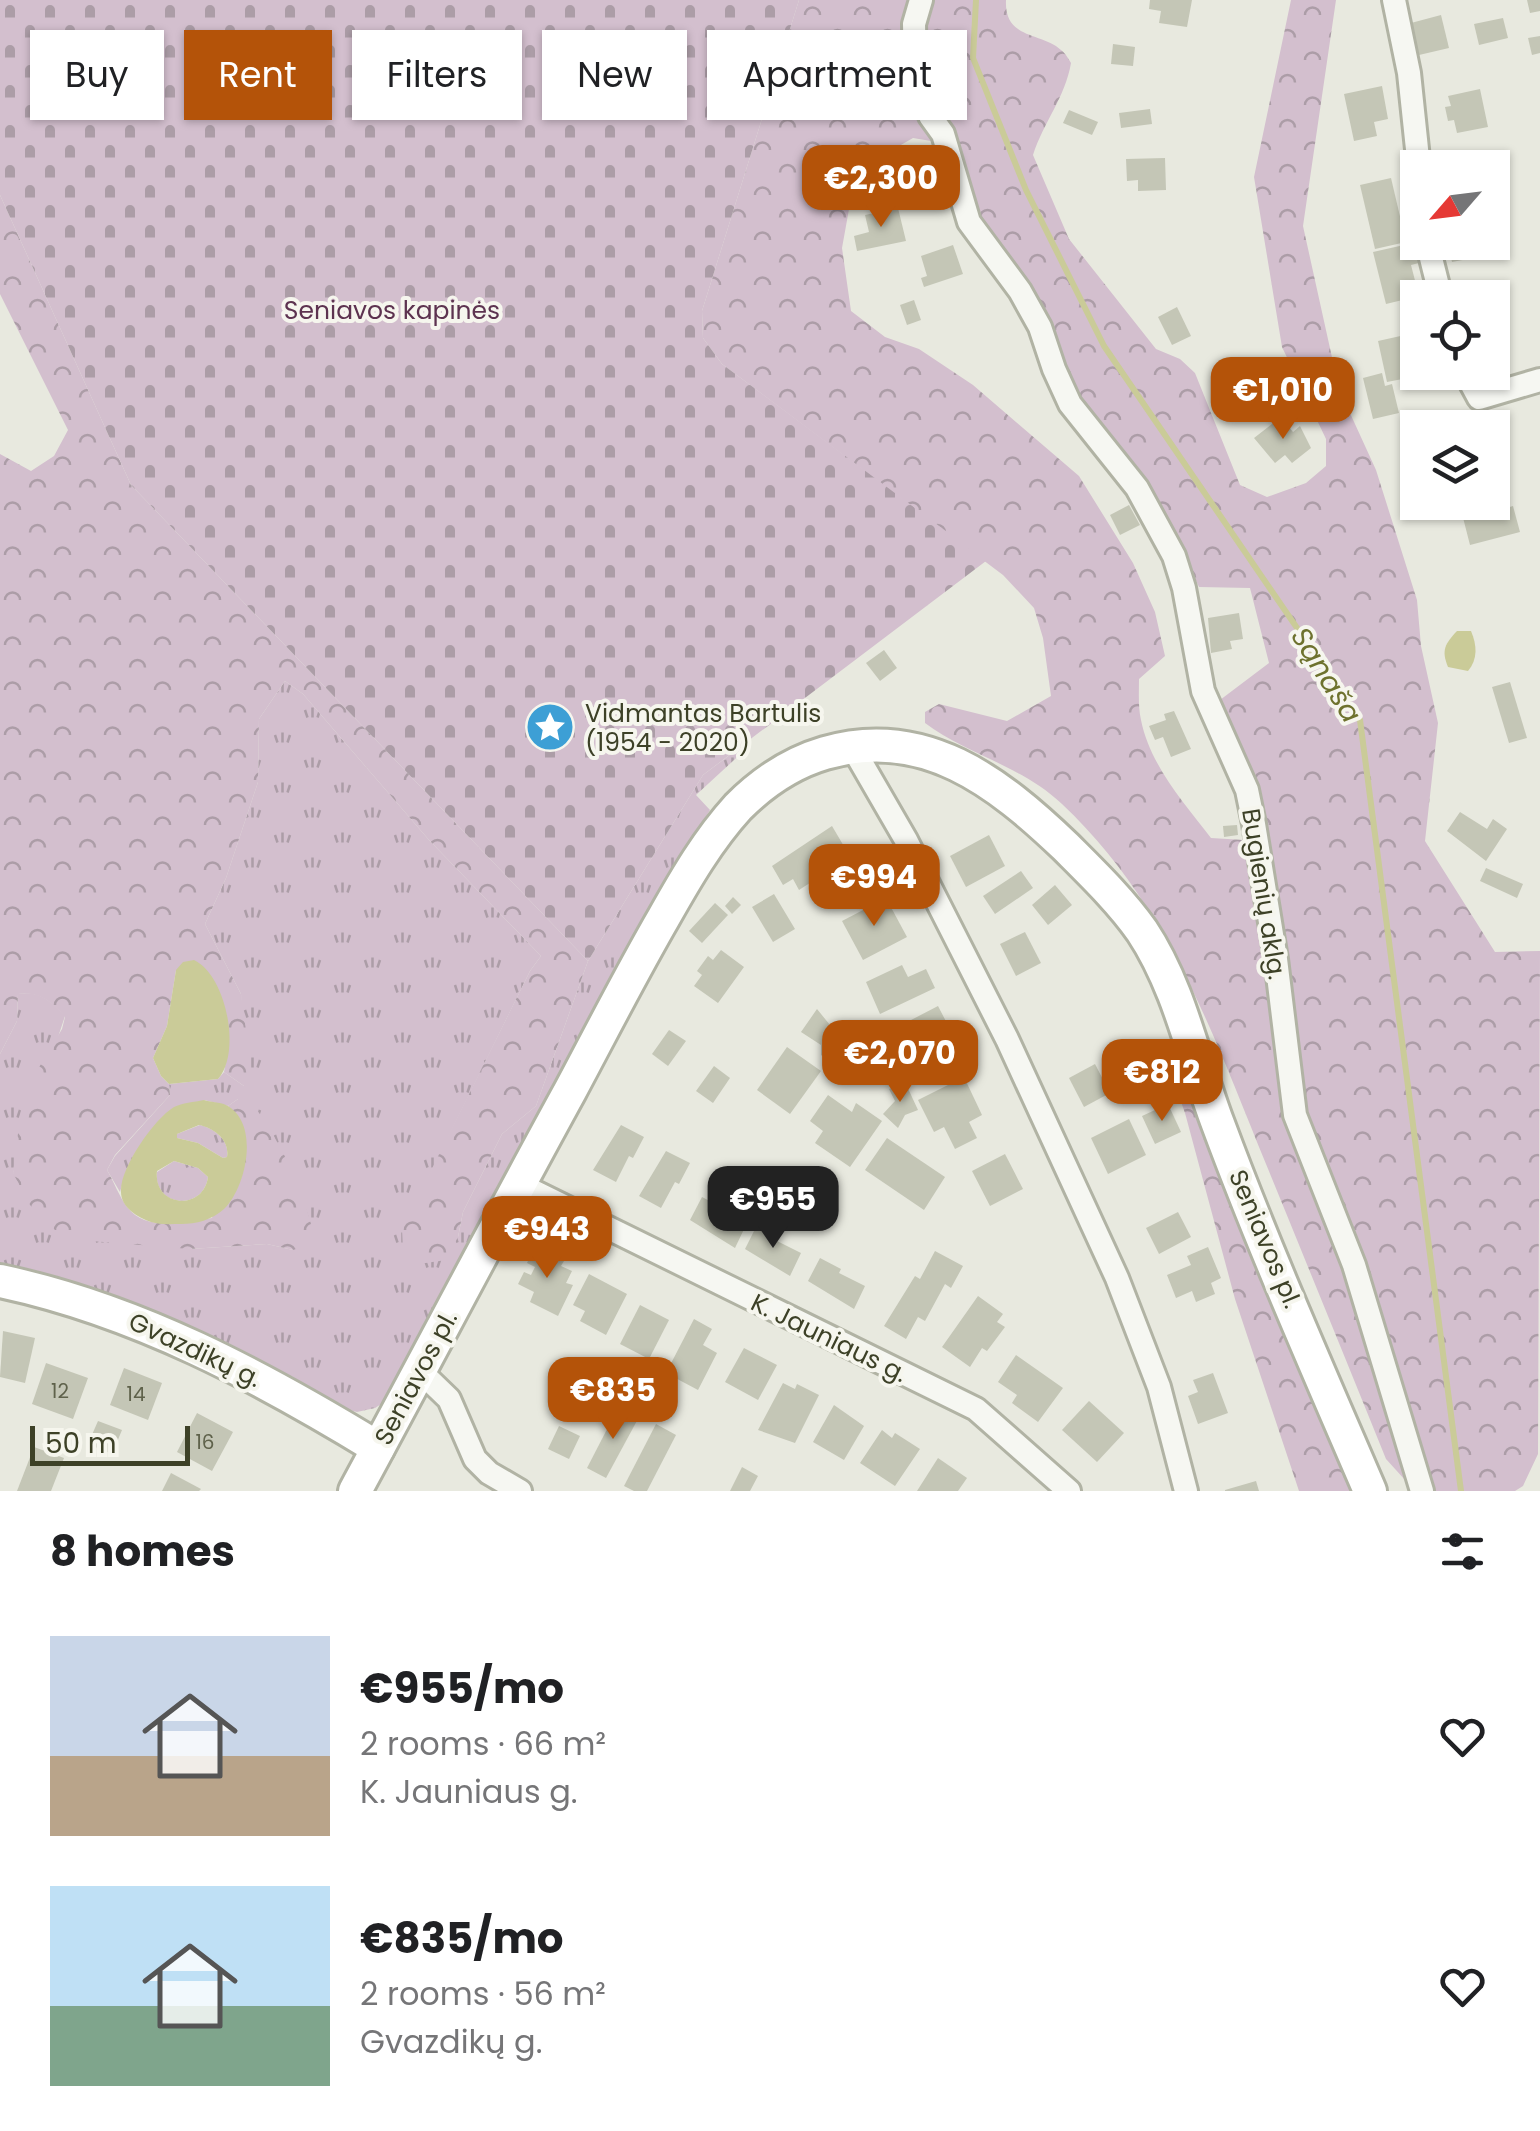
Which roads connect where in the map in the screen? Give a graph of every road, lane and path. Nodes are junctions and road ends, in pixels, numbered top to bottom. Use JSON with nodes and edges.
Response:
{"nodes":[{"id":1,"x":921,"y":0,"type":"edge"},
{"id":2,"x":1394,"y":0,"type":"edge"},
{"id":3,"x":1417,"y":150,"type":"edge"},
{"id":4,"x":1540,"y":380,"type":"edge"},
{"id":5,"x":1510,"y":389,"type":"edge"},
{"id":6,"x":1475,"y":390,"type":"edge"},
{"id":7,"x":1507,"y":390,"type":"edge"},
{"id":8,"x":851,"y":745,"type":"junction"},
{"id":9,"x":519,"y":1184,"type":"junction"},
{"id":10,"x":0,"y":1281,"type":"edge"},
{"id":11,"x":420,"y":1370,"type":"junction"},
{"id":12,"x":378,"y":1448,"type":"junction"},
{"id":13,"x":355,"y":1491,"type":"edge"},
{"id":14,"x":520,"y":1491,"type":"edge"},
{"id":15,"x":1069,"y":1491,"type":"edge"},
{"id":16,"x":1186,"y":1491,"type":"edge"},
{"id":17,"x":1370,"y":1491,"type":"edge"},
{"id":18,"x":1422,"y":1491,"type":"edge"}],
"edges":[{"from":1,"to":18,"type":"street","name":"Bugienių aklg."},
{"from":2,"to":3,"type":"street"},
{"from":4,"to":5,"type":"street"},
{"from":6,"to":7,"type":"street"},
{"from":8,"to":9,"type":"main road","name":"Seniavos pl."},
{"from":8,"to":16,"type":"street"},
{"from":8,"to":17,"type":"main road","name":"Seniavos pl."},
{"from":9,"to":11,"type":"main road","name":"Seniavos pl."},
{"from":9,"to":15,"type":"street","name":"K. Jauniaus g."},
{"from":10,"to":12,"type":"main road","name":"Gvazdikų g."},
{"from":11,"to":12,"type":"main road","name":"Seniavos pl."},
{"from":11,"to":14,"type":"street"},
{"from":12,"to":13,"type":"main road","name":"Seniavos pl."}]}
